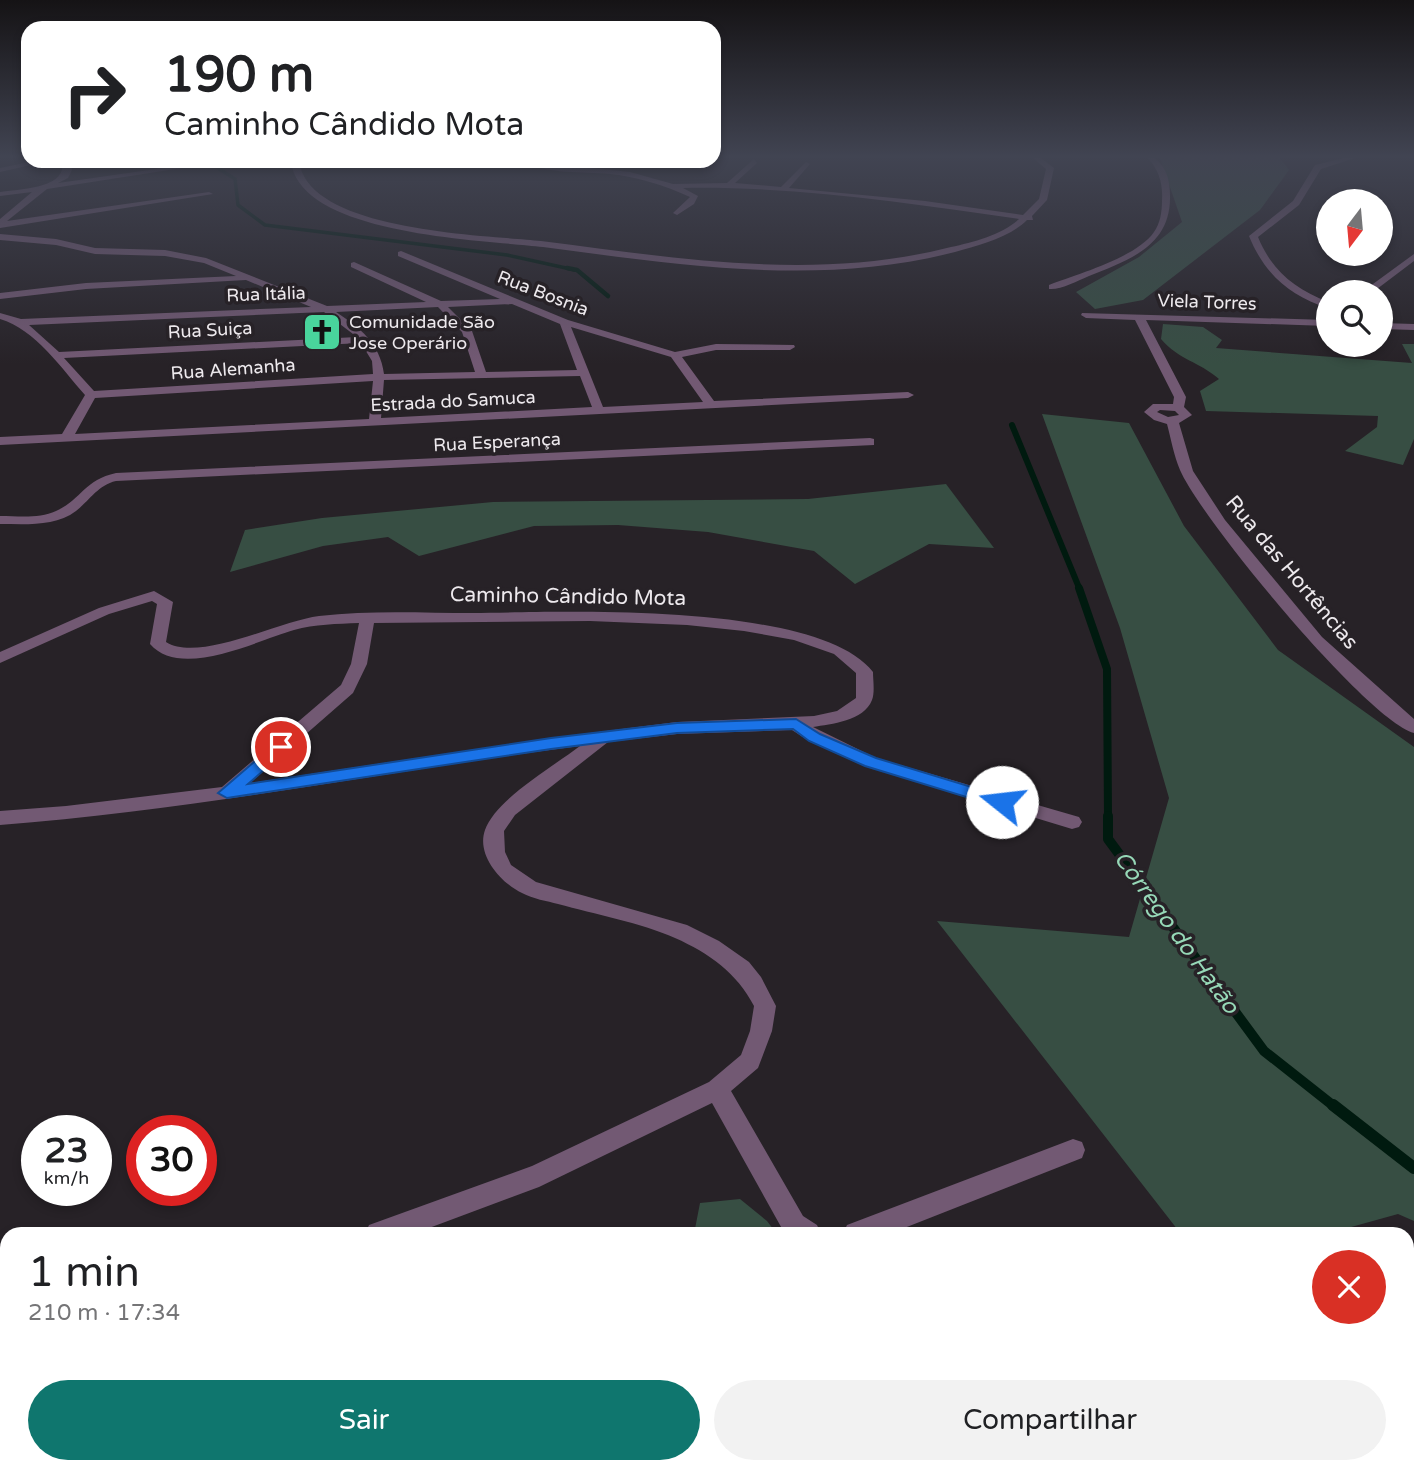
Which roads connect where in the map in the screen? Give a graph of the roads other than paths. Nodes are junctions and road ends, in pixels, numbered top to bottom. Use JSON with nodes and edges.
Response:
{"nodes":[{"id":1,"x":410,"y":227,"type":"edge"},
{"id":2,"x":1013,"y":227,"type":"edge"},
{"id":3,"x":1159,"y":227,"type":"edge"},
{"id":4,"x":1265,"y":227,"type":"edge"},
{"id":5,"x":0,"y":237,"type":"edge"},
{"id":6,"x":401,"y":254,"type":"dead end"},
{"id":7,"x":1414,"y":257,"type":"edge"},
{"id":8,"x":354,"y":265,"type":"dead end"},
{"id":9,"x":249,"y":279,"type":"junction"},
{"id":10,"x":1383,"y":280,"type":"edge"},
{"id":11,"x":1052,"y":287,"type":"dead end"},
{"id":12,"x":0,"y":296,"type":"edge"},
{"id":13,"x":1316,"y":300,"type":"edge"},
{"id":14,"x":513,"y":301,"type":"junction"},
{"id":15,"x":441,"y":305,"type":"junction"},
{"id":16,"x":326,"y":309,"type":"junction"},
{"id":17,"x":1086,"y":315,"type":"dead end"},
{"id":18,"x":0,"y":316,"type":"edge"},
{"id":19,"x":1139,"y":317,"type":"junction"},
{"id":20,"x":20,"y":322,"type":"junction"},
{"id":21,"x":564,"y":322,"type":"junction"},
{"id":22,"x":1316,"y":323,"type":"edge"},
{"id":23,"x":1393,"y":326,"type":"edge"},
{"id":24,"x":1414,"y":327,"type":"edge"},
{"id":25,"x":366,"y":340,"type":"junction"},
{"id":26,"x":790,"y":347,"type":"dead end"},
{"id":27,"x":56,"y":355,"type":"junction"},
{"id":28,"x":676,"y":355,"type":"junction"},
{"id":29,"x":586,"y":373,"type":"junction"},
{"id":30,"x":482,"y":375,"type":"junction"},
{"id":31,"x":379,"y":377,"type":"junction"},
{"id":32,"x":908,"y":394,"type":"dead end"},
{"id":33,"x":92,"y":396,"type":"junction"},
{"id":34,"x":712,"y":406,"type":"junction"},
{"id":35,"x":599,"y":411,"type":"junction"},
{"id":36,"x":375,"y":423,"type":"junction"},
{"id":37,"x":66,"y":438,"type":"junction"},
{"id":38,"x":0,"y":441,"type":"edge"},
{"id":39,"x":870,"y":442,"type":"dead end"},
{"id":40,"x":0,"y":520,"type":"edge"},
{"id":41,"x":367,"y":618,"type":"junction"},
{"id":42,"x":0,"y":659,"type":"edge"},
{"id":43,"x":796,"y":724,"type":"junction"},
{"id":44,"x":1414,"y":727,"type":"edge"},
{"id":45,"x":602,"y":737,"type":"junction"},
{"id":46,"x":227,"y":793,"type":"junction"},
{"id":47,"x":0,"y":818,"type":"edge"},
{"id":48,"x":1072,"y":822,"type":"dead end"},
{"id":49,"x":717,"y":1089,"type":"junction"},
{"id":50,"x":1073,"y":1150,"type":"dead end"},
{"id":51,"x":397,"y":1227,"type":"edge"},
{"id":52,"x":797,"y":1227,"type":"edge"},
{"id":53,"x":874,"y":1227,"type":"edge"}],
"edges":[{"from":1,"to":2,"type":"street"},
{"from":3,"to":11,"type":"street"},
{"from":4,"to":13,"type":"street"},
{"from":5,"to":9,"type":"street"},
{"from":6,"to":14,"type":"street","name":"Rua Bosnia"},
{"from":7,"to":10,"type":"street"},
{"from":8,"to":15,"type":"street"},
{"from":9,"to":12,"type":"street","name":"Rua Itália"},
{"from":9,"to":16,"type":"street"},
{"from":14,"to":15,"type":"street","name":"Rua Itália"},
{"from":14,"to":21,"type":"street","name":"Rua Bosnia"},
{"from":15,"to":16,"type":"street","name":"Rua Itália"},
{"from":15,"to":30,"type":"street"},
{"from":16,"to":20,"type":"street","name":"Rua Itália"},
{"from":16,"to":25,"type":"street"},
{"from":17,"to":19,"type":"street","name":"Viela Torres"},
{"from":18,"to":20,"type":"street"},
{"from":19,"to":22,"type":"street","name":"Viela Torres"},
{"from":19,"to":44,"type":"street","name":"Rua das Hortências"},
{"from":20,"to":27,"type":"street"},
{"from":21,"to":28,"type":"street","name":"Rua Bosnia"},
{"from":21,"to":29,"type":"street"},
{"from":23,"to":24,"type":"street"},
{"from":25,"to":27,"type":"street","name":"Rua Suiça"},
{"from":25,"to":31,"type":"street"},
{"from":26,"to":28,"type":"street"},
{"from":27,"to":33,"type":"street"},
{"from":28,"to":34,"type":"street"},
{"from":29,"to":30,"type":"street","name":"Rua Alemanha"},
{"from":29,"to":35,"type":"street"},
{"from":30,"to":31,"type":"street","name":"Rua Alemanha"},
{"from":31,"to":33,"type":"street","name":"Rua Alemanha"},
{"from":31,"to":36,"type":"street"},
{"from":32,"to":34,"type":"street","name":"Estrada do Samuca"},
{"from":33,"to":37,"type":"street"},
{"from":34,"to":35,"type":"street","name":"Estrada do Samuca"},
{"from":35,"to":36,"type":"street","name":"Estrada do Samuca"},
{"from":36,"to":37,"type":"street","name":"Estrada do Samuca"},
{"from":37,"to":38,"type":"street","name":"Estrada do Samuca"},
{"from":39,"to":40,"type":"street","name":"Rua Esperança"},
{"from":41,"to":42,"type":"street","name":"Caminho Cândido Mota"},
{"from":41,"to":43,"type":"street","name":"Caminho Cândido Mota"},
{"from":41,"to":46,"type":"street"},
{"from":43,"to":45,"type":"street"},
{"from":43,"to":48,"type":"street"},
{"from":45,"to":46,"type":"street"},
{"from":45,"to":49,"type":"street"},
{"from":46,"to":47,"type":"street"},
{"from":49,"to":51,"type":"street"},
{"from":49,"to":52,"type":"street"},
{"from":50,"to":53,"type":"street"}]}
